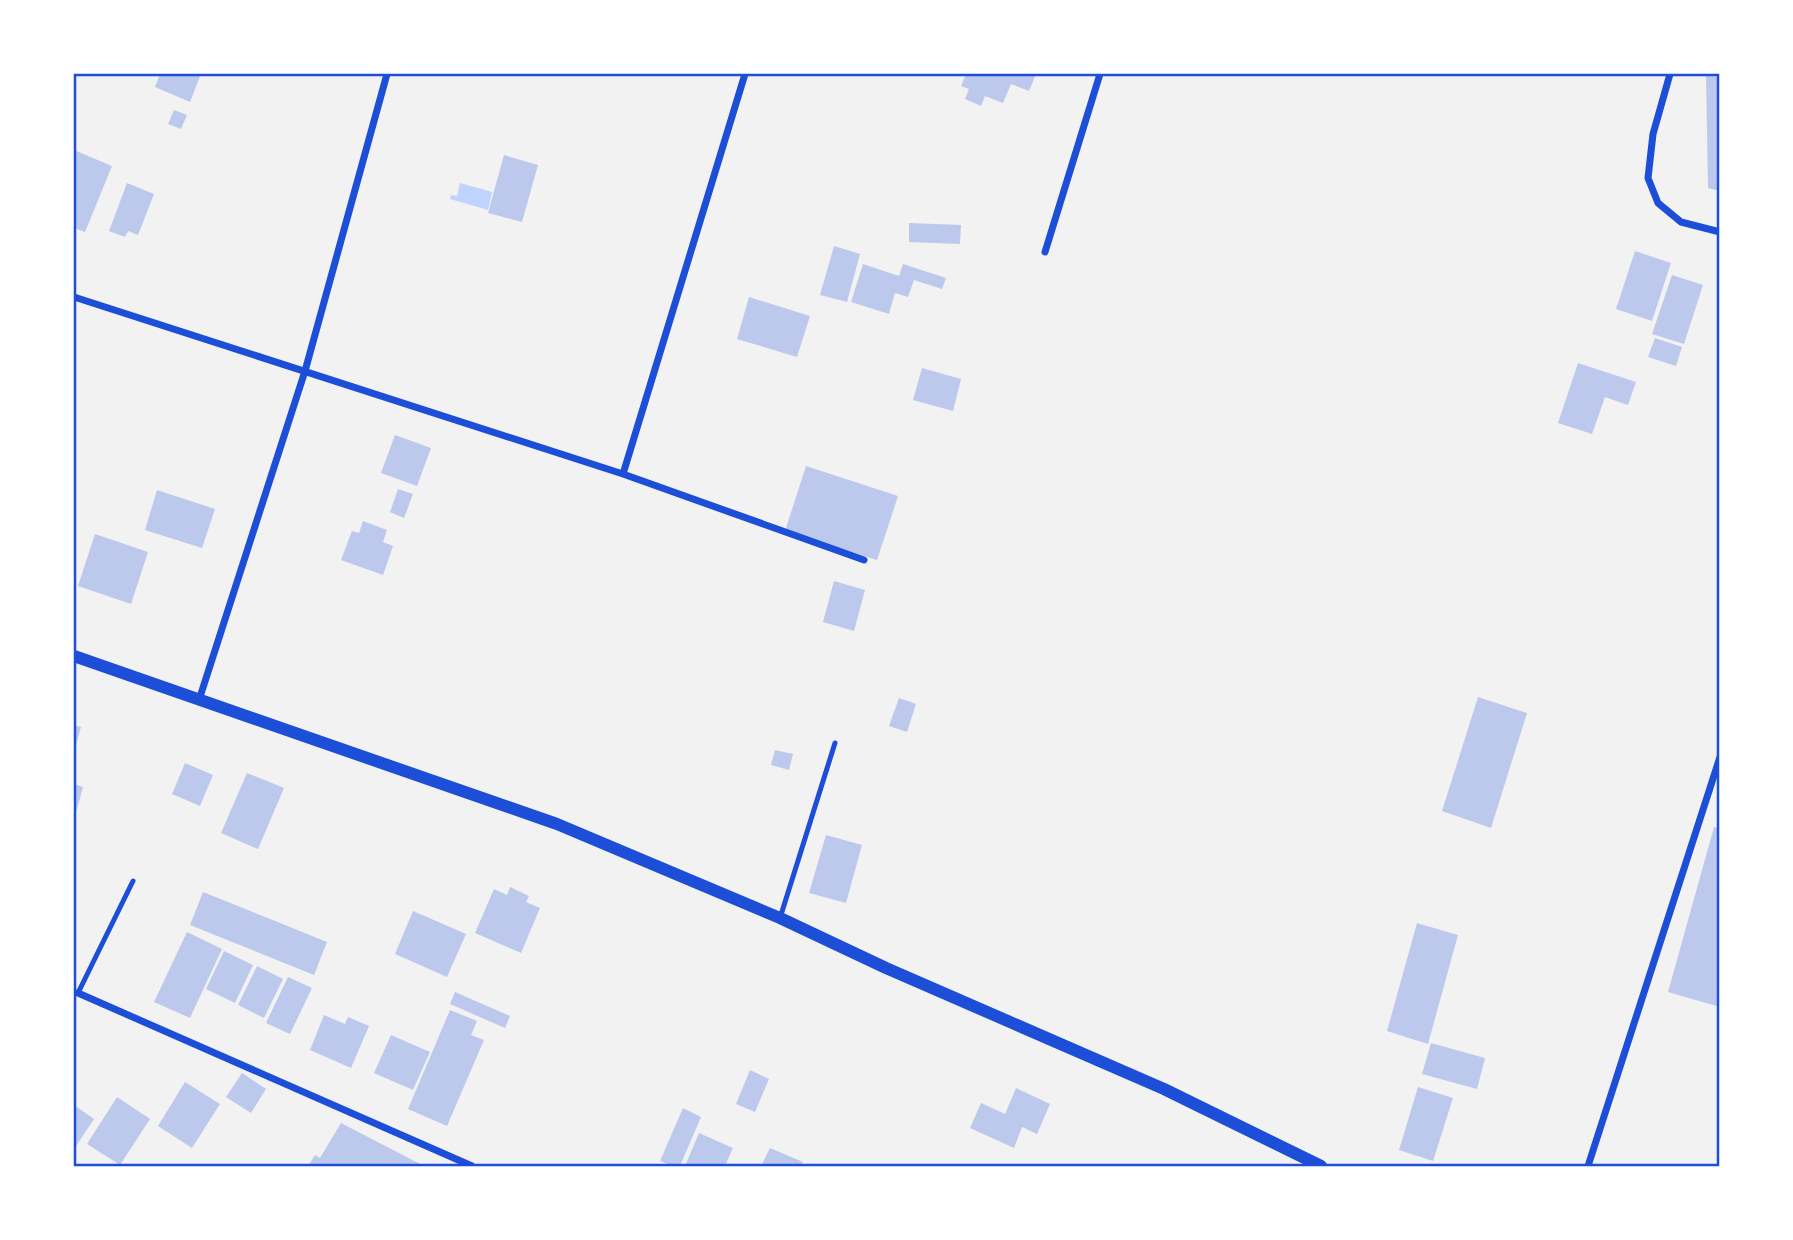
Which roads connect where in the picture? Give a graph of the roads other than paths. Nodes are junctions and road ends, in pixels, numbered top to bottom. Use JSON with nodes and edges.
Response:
{"nodes":[{"id":1,"x":387,"y":74,"type":"edge"},
{"id":2,"x":745,"y":74,"type":"edge"},
{"id":3,"x":1100,"y":74,"type":"edge"},
{"id":4,"x":1670,"y":74,"type":"edge"},
{"id":5,"x":1720,"y":232,"type":"edge"},
{"id":6,"x":1045,"y":252,"type":"dead end"},
{"id":7,"x":74,"y":297,"type":"edge"},
{"id":8,"x":305,"y":371,"type":"junction"},
{"id":9,"x":623,"y":474,"type":"junction"},
{"id":10,"x":864,"y":559,"type":"dead end"},
{"id":11,"x":74,"y":656,"type":"edge"},
{"id":12,"x":199,"y":700,"type":"junction"},
{"id":13,"x":835,"y":743,"type":"dead end"},
{"id":14,"x":1720,"y":757,"type":"edge"},
{"id":15,"x":133,"y":881,"type":"dead end"},
{"id":16,"x":780,"y":918,"type":"junction"},
{"id":17,"x":76,"y":992,"type":"edge"},
{"id":18,"x":74,"y":1002,"type":"edge"},
{"id":19,"x":472,"y":1167,"type":"edge"},
{"id":20,"x":1321,"y":1167,"type":"edge"},
{"id":21,"x":1588,"y":1167,"type":"edge"}],
"edges":[{"from":1,"to":8,"type":"street"},
{"from":2,"to":9,"type":"street"},
{"from":3,"to":6,"type":"street"},
{"from":4,"to":5,"type":"street"},
{"from":7,"to":8,"type":"street"},
{"from":8,"to":9,"type":"street"},
{"from":8,"to":12,"type":"street"},
{"from":9,"to":10,"type":"street"},
{"from":11,"to":12,"type":"street"},
{"from":12,"to":16,"type":"street"},
{"from":13,"to":16,"type":"lane"},
{"from":14,"to":21,"type":"street"},
{"from":15,"to":17,"type":"lane"},
{"from":16,"to":20,"type":"street"},
{"from":17,"to":18,"type":"street"},
{"from":17,"to":19,"type":"street"}]}
